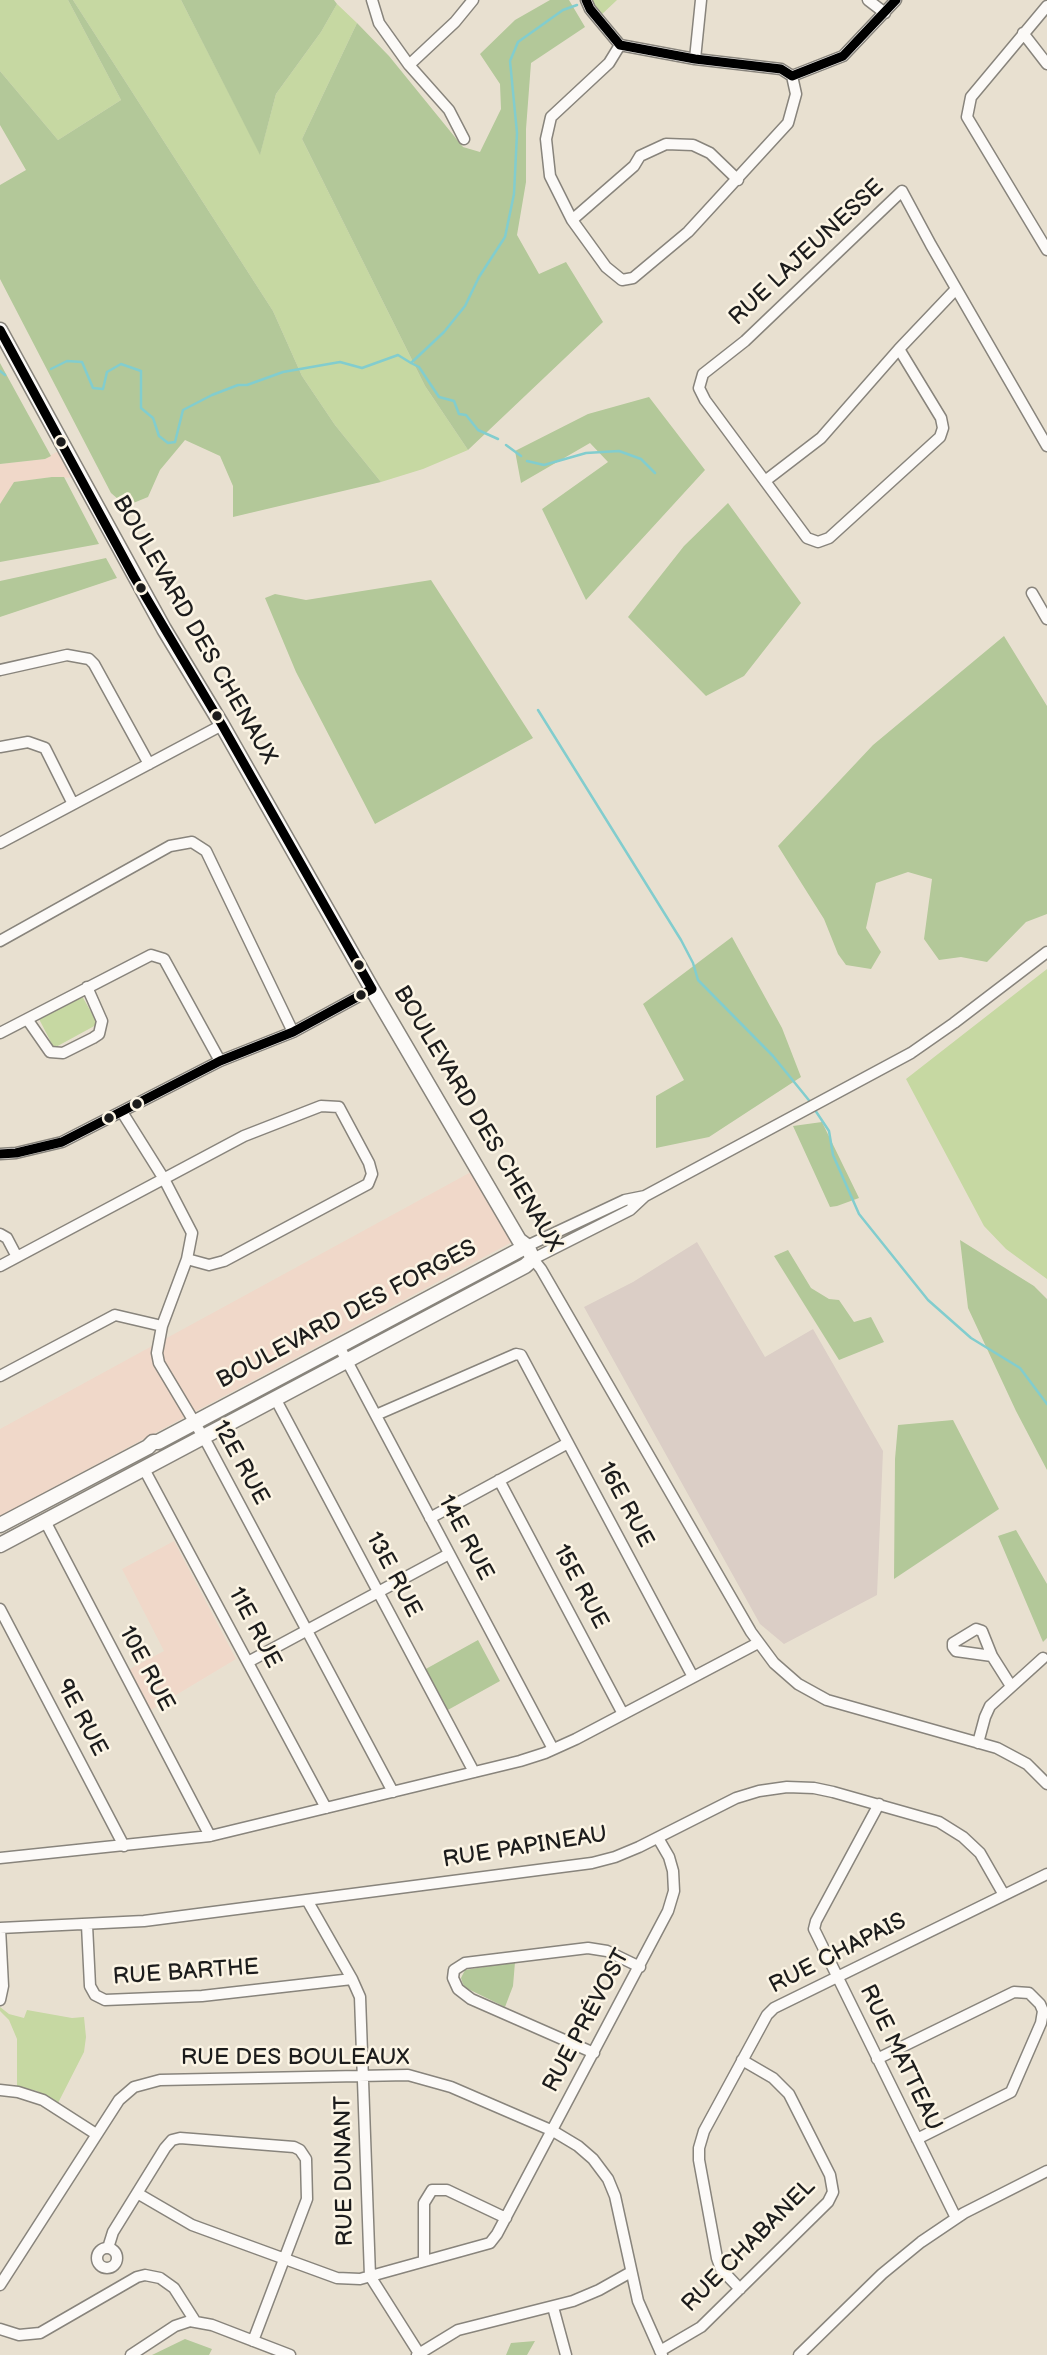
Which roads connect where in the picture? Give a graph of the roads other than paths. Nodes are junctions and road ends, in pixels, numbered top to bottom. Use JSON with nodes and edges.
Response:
{"nodes":[{"id":1,"x":372,"y":0,"type":"edge"},
{"id":2,"x":473,"y":0,"type":"edge"},
{"id":3,"x":586,"y":0,"type":"edge"},
{"id":4,"x":701,"y":0,"type":"edge"},
{"id":5,"x":868,"y":0,"type":"edge"},
{"id":6,"x":896,"y":0,"type":"edge"},
{"id":7,"x":1047,"y":6,"type":"edge"},
{"id":8,"x":885,"y":12,"type":"junction"},
{"id":9,"x":1023,"y":33,"type":"junction"},
{"id":10,"x":621,"y":45,"type":"junction"},
{"id":11,"x":695,"y":59,"type":"junction"},
{"id":12,"x":1047,"y":64,"type":"edge"},
{"id":13,"x":409,"y":65,"type":"junction"},
{"id":14,"x":792,"y":76,"type":"junction"},
{"id":15,"x":464,"y":139,"type":"dead end"},
{"id":16,"x":738,"y":180,"type":"junction"},
{"id":17,"x":572,"y":220,"type":"junction"},
{"id":18,"x":1047,"y":250,"type":"edge"},
{"id":19,"x":956,"y":289,"type":"junction"},
{"id":20,"x":0,"y":330,"type":"edge"},
{"id":21,"x":898,"y":349,"type":"junction"},
{"id":22,"x":1047,"y":446,"type":"edge"},
{"id":23,"x":765,"y":481,"type":"junction"},
{"id":24,"x":1032,"y":593,"type":"dead end"},
{"id":25,"x":1047,"y":619,"type":"edge"},
{"id":26,"x":0,"y":670,"type":"edge"},
{"id":27,"x":222,"y":725,"type":"junction"},
{"id":28,"x":0,"y":747,"type":"edge"},
{"id":29,"x":149,"y":764,"type":"junction"},
{"id":30,"x":73,"y":804,"type":"junction"},
{"id":31,"x":0,"y":843,"type":"edge"},
{"id":32,"x":0,"y":941,"type":"edge"},
{"id":33,"x":1047,"y":952,"type":"edge"},
{"id":34,"x":87,"y":988,"type":"junction"},
{"id":35,"x":372,"y":989,"type":"junction"},
{"id":36,"x":27,"y":1019,"type":"junction"},
{"id":37,"x":293,"y":1032,"type":"junction"},
{"id":38,"x":0,"y":1033,"type":"edge"},
{"id":39,"x":220,"y":1061,"type":"junction"},
{"id":40,"x":122,"y":1112,"type":"junction"},
{"id":41,"x":0,"y":1154,"type":"edge"},
{"id":42,"x":164,"y":1179,"type":"junction"},
{"id":43,"x":0,"y":1234,"type":"edge"},
{"id":44,"x":530,"y":1252,"type":"junction"},
{"id":45,"x":17,"y":1257,"type":"junction"},
{"id":46,"x":187,"y":1259,"type":"junction"},
{"id":47,"x":0,"y":1266,"type":"edge"},
{"id":48,"x":162,"y":1326,"type":"junction"},
{"id":49,"x":339,"y":1346,"type":"junction"},
{"id":50,"x":347,"y":1361,"type":"junction"},
{"id":51,"x":0,"y":1376,"type":"edge"},
{"id":52,"x":275,"y":1398,"type":"junction"},
{"id":53,"x":376,"y":1415,"type":"junction"},
{"id":54,"x":192,"y":1423,"type":"junction"},
{"id":55,"x":203,"y":1437,"type":"junction"},
{"id":56,"x":568,"y":1443,"type":"junction"},
{"id":57,"x":144,"y":1469,"type":"junction"},
{"id":58,"x":499,"y":1480,"type":"junction"},
{"id":59,"x":76,"y":1485,"type":"junction"},
{"id":60,"x":85,"y":1500,"type":"junction"},
{"id":61,"x":430,"y":1518,"type":"junction"},
{"id":62,"x":45,"y":1521,"type":"junction"},
{"id":63,"x":0,"y":1525,"type":"edge"},
{"id":64,"x":0,"y":1545,"type":"edge"},
{"id":65,"x":449,"y":1553,"type":"junction"},
{"id":66,"x":378,"y":1592,"type":"junction"},
{"id":67,"x":0,"y":1609,"type":"edge"},
{"id":68,"x":307,"y":1630,"type":"junction"},
{"id":69,"x":758,"y":1643,"type":"junction"},
{"id":70,"x":992,"y":1656,"type":"dead end"},
{"id":71,"x":1043,"y":1658,"type":"dead end"},
{"id":72,"x":248,"y":1662,"type":"junction"},
{"id":73,"x":693,"y":1677,"type":"junction"},
{"id":74,"x":1011,"y":1686,"type":"junction"},
{"id":75,"x":623,"y":1714,"type":"junction"},
{"id":76,"x":978,"y":1743,"type":"junction"},
{"id":77,"x":553,"y":1749,"type":"junction"},
{"id":78,"x":474,"y":1772,"type":"junction"},
{"id":79,"x":1047,"y":1784,"type":"edge"},
{"id":80,"x":393,"y":1792,"type":"junction"},
{"id":81,"x":878,"y":1804,"type":"junction"},
{"id":82,"x":326,"y":1808,"type":"junction"},
{"id":83,"x":210,"y":1836,"type":"junction"},
{"id":84,"x":658,"y":1838,"type":"junction"},
{"id":85,"x":124,"y":1846,"type":"junction"},
{"id":86,"x":0,"y":1858,"type":"edge"},
{"id":87,"x":1047,"y":1874,"type":"edge"},
{"id":88,"x":1004,"y":1895,"type":"junction"},
{"id":89,"x":307,"y":1900,"type":"junction"},
{"id":90,"x":87,"y":1925,"type":"junction"},
{"id":91,"x":0,"y":1928,"type":"edge"},
{"id":92,"x":640,"y":1967,"type":"junction"},
{"id":93,"x":837,"y":1978,"type":"junction"},
{"id":94,"x":352,"y":1979,"type":"junction"},
{"id":95,"x":0,"y":2000,"type":"edge"},
{"id":96,"x":594,"y":2053,"type":"junction"},
{"id":97,"x":877,"y":2059,"type":"junction"},
{"id":98,"x":742,"y":2060,"type":"junction"},
{"id":99,"x":363,"y":2076,"type":"junction"},
{"id":100,"x":0,"y":2090,"type":"edge"},
{"id":101,"x":553,"y":2131,"type":"junction"},
{"id":102,"x":96,"y":2134,"type":"junction"},
{"id":103,"x":917,"y":2139,"type":"junction"},
{"id":104,"x":1047,"y":2171,"type":"edge"},
{"id":105,"x":137,"y":2193,"type":"junction"},
{"id":106,"x":506,"y":2218,"type":"junction"},
{"id":107,"x":956,"y":2218,"type":"junction"},
{"id":108,"x":108,"y":2248,"type":"dead end"},
{"id":109,"x":283,"y":2260,"type":"junction"},
{"id":110,"x":424,"y":2261,"type":"junction"},
{"id":111,"x":631,"y":2272,"type":"junction"},
{"id":112,"x":370,"y":2276,"type":"junction"},
{"id":113,"x":0,"y":2285,"type":"edge"},
{"id":114,"x":740,"y":2289,"type":"junction"},
{"id":115,"x":553,"y":2307,"type":"junction"},
{"id":116,"x":195,"y":2321,"type":"junction"},
{"id":117,"x":0,"y":2329,"type":"edge"},
{"id":118,"x":253,"y":2341,"type":"junction"},
{"id":119,"x":661,"y":2353,"type":"edge"},
{"id":120,"x":131,"y":2355,"type":"edge"},
{"id":121,"x":290,"y":2355,"type":"edge"},
{"id":122,"x":419,"y":2355,"type":"edge"},
{"id":123,"x":566,"y":2355,"type":"edge"},
{"id":124,"x":799,"y":2355,"type":"edge"}],
"edges":[{"from":1,"to":13,"type":"street"},
{"from":2,"to":13,"type":"street"},
{"from":3,"to":10,"type":"street"},
{"from":4,"to":11,"type":"street"},
{"from":5,"to":8,"type":"street"},
{"from":6,"to":8,"type":"street"},
{"from":7,"to":9,"type":"street"},
{"from":8,"to":14,"type":"street"},
{"from":9,"to":12,"type":"street"},
{"from":9,"to":18,"type":"street"},
{"from":10,"to":11,"type":"street"},
{"from":10,"to":17,"type":"street"},
{"from":11,"to":14,"type":"street"},
{"from":13,"to":15,"type":"street"},
{"from":14,"to":16,"type":"street"},
{"from":16,"to":17,"type":"street"},
{"from":16,"to":17,"type":"street"},
{"from":19,"to":21,"type":"street"},
{"from":19,"to":22,"type":"street"},
{"from":19,"to":23,"type":"street","name":"RUE LAJEUNESSE"},
{"from":20,"to":27,"type":"main road","name":"BOULEVARD DES CHENAUX"},
{"from":21,"to":23,"type":"street"},
{"from":21,"to":23,"type":"street"},
{"from":24,"to":25,"type":"street"},
{"from":26,"to":29,"type":"street"},
{"from":27,"to":29,"type":"street"},
{"from":27,"to":35,"type":"main road","name":"BOULEVARD DES CHENAUX"},
{"from":28,"to":30,"type":"street"},
{"from":29,"to":30,"type":"street"},
{"from":30,"to":31,"type":"street"},
{"from":32,"to":37,"type":"street"},
{"from":33,"to":44,"type":"street","name":"BOULEVARD DES FORGES"},
{"from":34,"to":36,"type":"street"},
{"from":34,"to":36,"type":"street"},
{"from":34,"to":39,"type":"street"},
{"from":35,"to":37,"type":"street"},
{"from":35,"to":44,"type":"main road","name":"BOULEVARD DES CHENAUX"},
{"from":36,"to":38,"type":"street"},
{"from":37,"to":39,"type":"street"},
{"from":39,"to":40,"type":"street"},
{"from":40,"to":41,"type":"street"},
{"from":40,"to":42,"type":"street","name":"12E RUE"},
{"from":42,"to":45,"type":"street"},
{"from":42,"to":46,"type":"street","name":"12E RUE"},
{"from":42,"to":46,"type":"street"},
{"from":43,"to":45,"type":"street"},
{"from":44,"to":49,"type":"main road","name":"BOULEVARD DES FORGES"},
{"from":44,"to":50,"type":"main road","name":"BOULEVARD DES FORGES"},
{"from":44,"to":69,"type":"street","name":"BOULEVARD DES CHENAUX"},
{"from":45,"to":47,"type":"street"},
{"from":46,"to":48,"type":"street","name":"12E RUE"},
{"from":48,"to":51,"type":"street"},
{"from":48,"to":54,"type":"street","name":"12E RUE"},
{"from":49,"to":50,"type":"street","name":"14E RUE"},
{"from":49,"to":54,"type":"main road","name":"BOULEVARD DES FORGES"},
{"from":50,"to":52,"type":"main road","name":"BOULEVARD DES FORGES"},
{"from":50,"to":53,"type":"street","name":"14E RUE"},
{"from":52,"to":55,"type":"main road","name":"BOULEVARD DES FORGES"},
{"from":52,"to":66,"type":"street","name":"13E RUE"},
{"from":53,"to":56,"type":"street","name":"16E RUE"},
{"from":53,"to":61,"type":"street","name":"14E RUE"},
{"from":54,"to":55,"type":"street","name":"12E RUE"},
{"from":54,"to":59,"type":"main road","name":"BOULEVARD DES FORGES"},
{"from":55,"to":57,"type":"main road","name":"BOULEVARD DES FORGES"},
{"from":55,"to":68,"type":"street","name":"12E RUE"},
{"from":56,"to":58,"type":"street"},
{"from":56,"to":73,"type":"street","name":"16E RUE"},
{"from":57,"to":60,"type":"main road","name":"BOULEVARD DES FORGES"},
{"from":57,"to":72,"type":"street","name":"11E RUE"},
{"from":58,"to":61,"type":"street"},
{"from":58,"to":75,"type":"street","name":"15E RUE"},
{"from":59,"to":60,"type":"street"},
{"from":59,"to":63,"type":"main road","name":"BOULEVARD DES FORGES"},
{"from":60,"to":62,"type":"main road","name":"BOULEVARD DES FORGES"},
{"from":61,"to":65,"type":"street","name":"14E RUE"},
{"from":62,"to":64,"type":"main road","name":"BOULEVARD DES FORGES"},
{"from":62,"to":83,"type":"street","name":"10E RUE"},
{"from":65,"to":66,"type":"street"},
{"from":65,"to":77,"type":"street","name":"14E RUE"},
{"from":66,"to":68,"type":"street"},
{"from":66,"to":78,"type":"street","name":"13E RUE"},
{"from":67,"to":85,"type":"street","name":"9E RUE"},
{"from":68,"to":72,"type":"street"},
{"from":68,"to":80,"type":"street","name":"12E RUE"},
{"from":69,"to":73,"type":"street"},
{"from":69,"to":76,"type":"street","name":"BOULEVARD DES CHENAUX"},
{"from":70,"to":74,"type":"street"},
{"from":71,"to":74,"type":"street"},
{"from":72,"to":82,"type":"street","name":"11E RUE"},
{"from":73,"to":75,"type":"street"},
{"from":74,"to":76,"type":"street"},
{"from":75,"to":77,"type":"street"},
{"from":76,"to":79,"type":"street","name":"BOULEVARD DES CHENAUX"},
{"from":77,"to":78,"type":"street"},
{"from":78,"to":80,"type":"street"},
{"from":80,"to":82,"type":"street"},
{"from":81,"to":84,"type":"street","name":"RUE PAPINEAU"},
{"from":81,"to":88,"type":"street","name":"RUE PAPINEAU"},
{"from":81,"to":93,"type":"street","name":"RUE MATTEAU"},
{"from":82,"to":83,"type":"street"},
{"from":83,"to":85,"type":"street"},
{"from":84,"to":89,"type":"street","name":"RUE PAPINEAU"},
{"from":84,"to":92,"type":"street","name":"RUE PRÉVOST"},
{"from":85,"to":86,"type":"street"},
{"from":87,"to":88,"type":"street","name":"RUE CHAPAIS"},
{"from":88,"to":93,"type":"street","name":"RUE CHAPAIS"},
{"from":89,"to":90,"type":"street","name":"RUE PAPINEAU"},
{"from":89,"to":94,"type":"street","name":"RUE DUNANT"},
{"from":90,"to":91,"type":"street","name":"RUE PAPINEAU"},
{"from":90,"to":94,"type":"street","name":"RUE BARTHE"},
{"from":91,"to":95,"type":"street"},
{"from":92,"to":96,"type":"street","name":"RUE PRÉVOST"},
{"from":92,"to":96,"type":"street"},
{"from":93,"to":97,"type":"street","name":"RUE MATTEAU"},
{"from":93,"to":98,"type":"street","name":"RUE CHAPAIS"},
{"from":94,"to":99,"type":"street","name":"RUE DUNANT"},
{"from":96,"to":101,"type":"street","name":"RUE PRÉVOST"},
{"from":97,"to":103,"type":"street","name":"RUE MATTEAU"},
{"from":97,"to":103,"type":"street"},
{"from":98,"to":114,"type":"street","name":"RUE CHAPAIS"},
{"from":98,"to":114,"type":"street","name":"RUE CHABANEL"},
{"from":99,"to":101,"type":"street","name":"RUE DES BOULEAUX"},
{"from":99,"to":102,"type":"street","name":"RUE DES BOULEAUX"},
{"from":99,"to":112,"type":"street","name":"RUE DUNANT"},
{"from":100,"to":102,"type":"street"},
{"from":101,"to":106,"type":"street","name":"RUE PRÉVOST"},
{"from":101,"to":111,"type":"street","name":"RUE DES BOULEAUX"},
{"from":102,"to":113,"type":"street","name":"RUE DES BOULEAUX"},
{"from":103,"to":107,"type":"street","name":"RUE MATTEAU"},
{"from":104,"to":107,"type":"street"},
{"from":105,"to":108,"type":"street"},
{"from":105,"to":109,"type":"street","name":"RUE PRÉVOST"},
{"from":105,"to":109,"type":"street"},
{"from":106,"to":110,"type":"street","name":"RUE PRÉVOST"},
{"from":106,"to":110,"type":"street"},
{"from":107,"to":124,"type":"street"},
{"from":109,"to":112,"type":"street","name":"RUE PRÉVOST"},
{"from":109,"to":118,"type":"street"},
{"from":110,"to":112,"type":"street","name":"RUE PRÉVOST"},
{"from":111,"to":115,"type":"street"},
{"from":111,"to":119,"type":"street","name":"RUE DES BOULEAUX"},
{"from":112,"to":122,"type":"street","name":"RUE DUNANT"},
{"from":114,"to":119,"type":"street","name":"RUE CHABANEL"},
{"from":115,"to":122,"type":"street"},
{"from":115,"to":123,"type":"street"},
{"from":116,"to":117,"type":"street"},
{"from":116,"to":118,"type":"street"},
{"from":116,"to":120,"type":"street"},
{"from":118,"to":121,"type":"street"}]}
